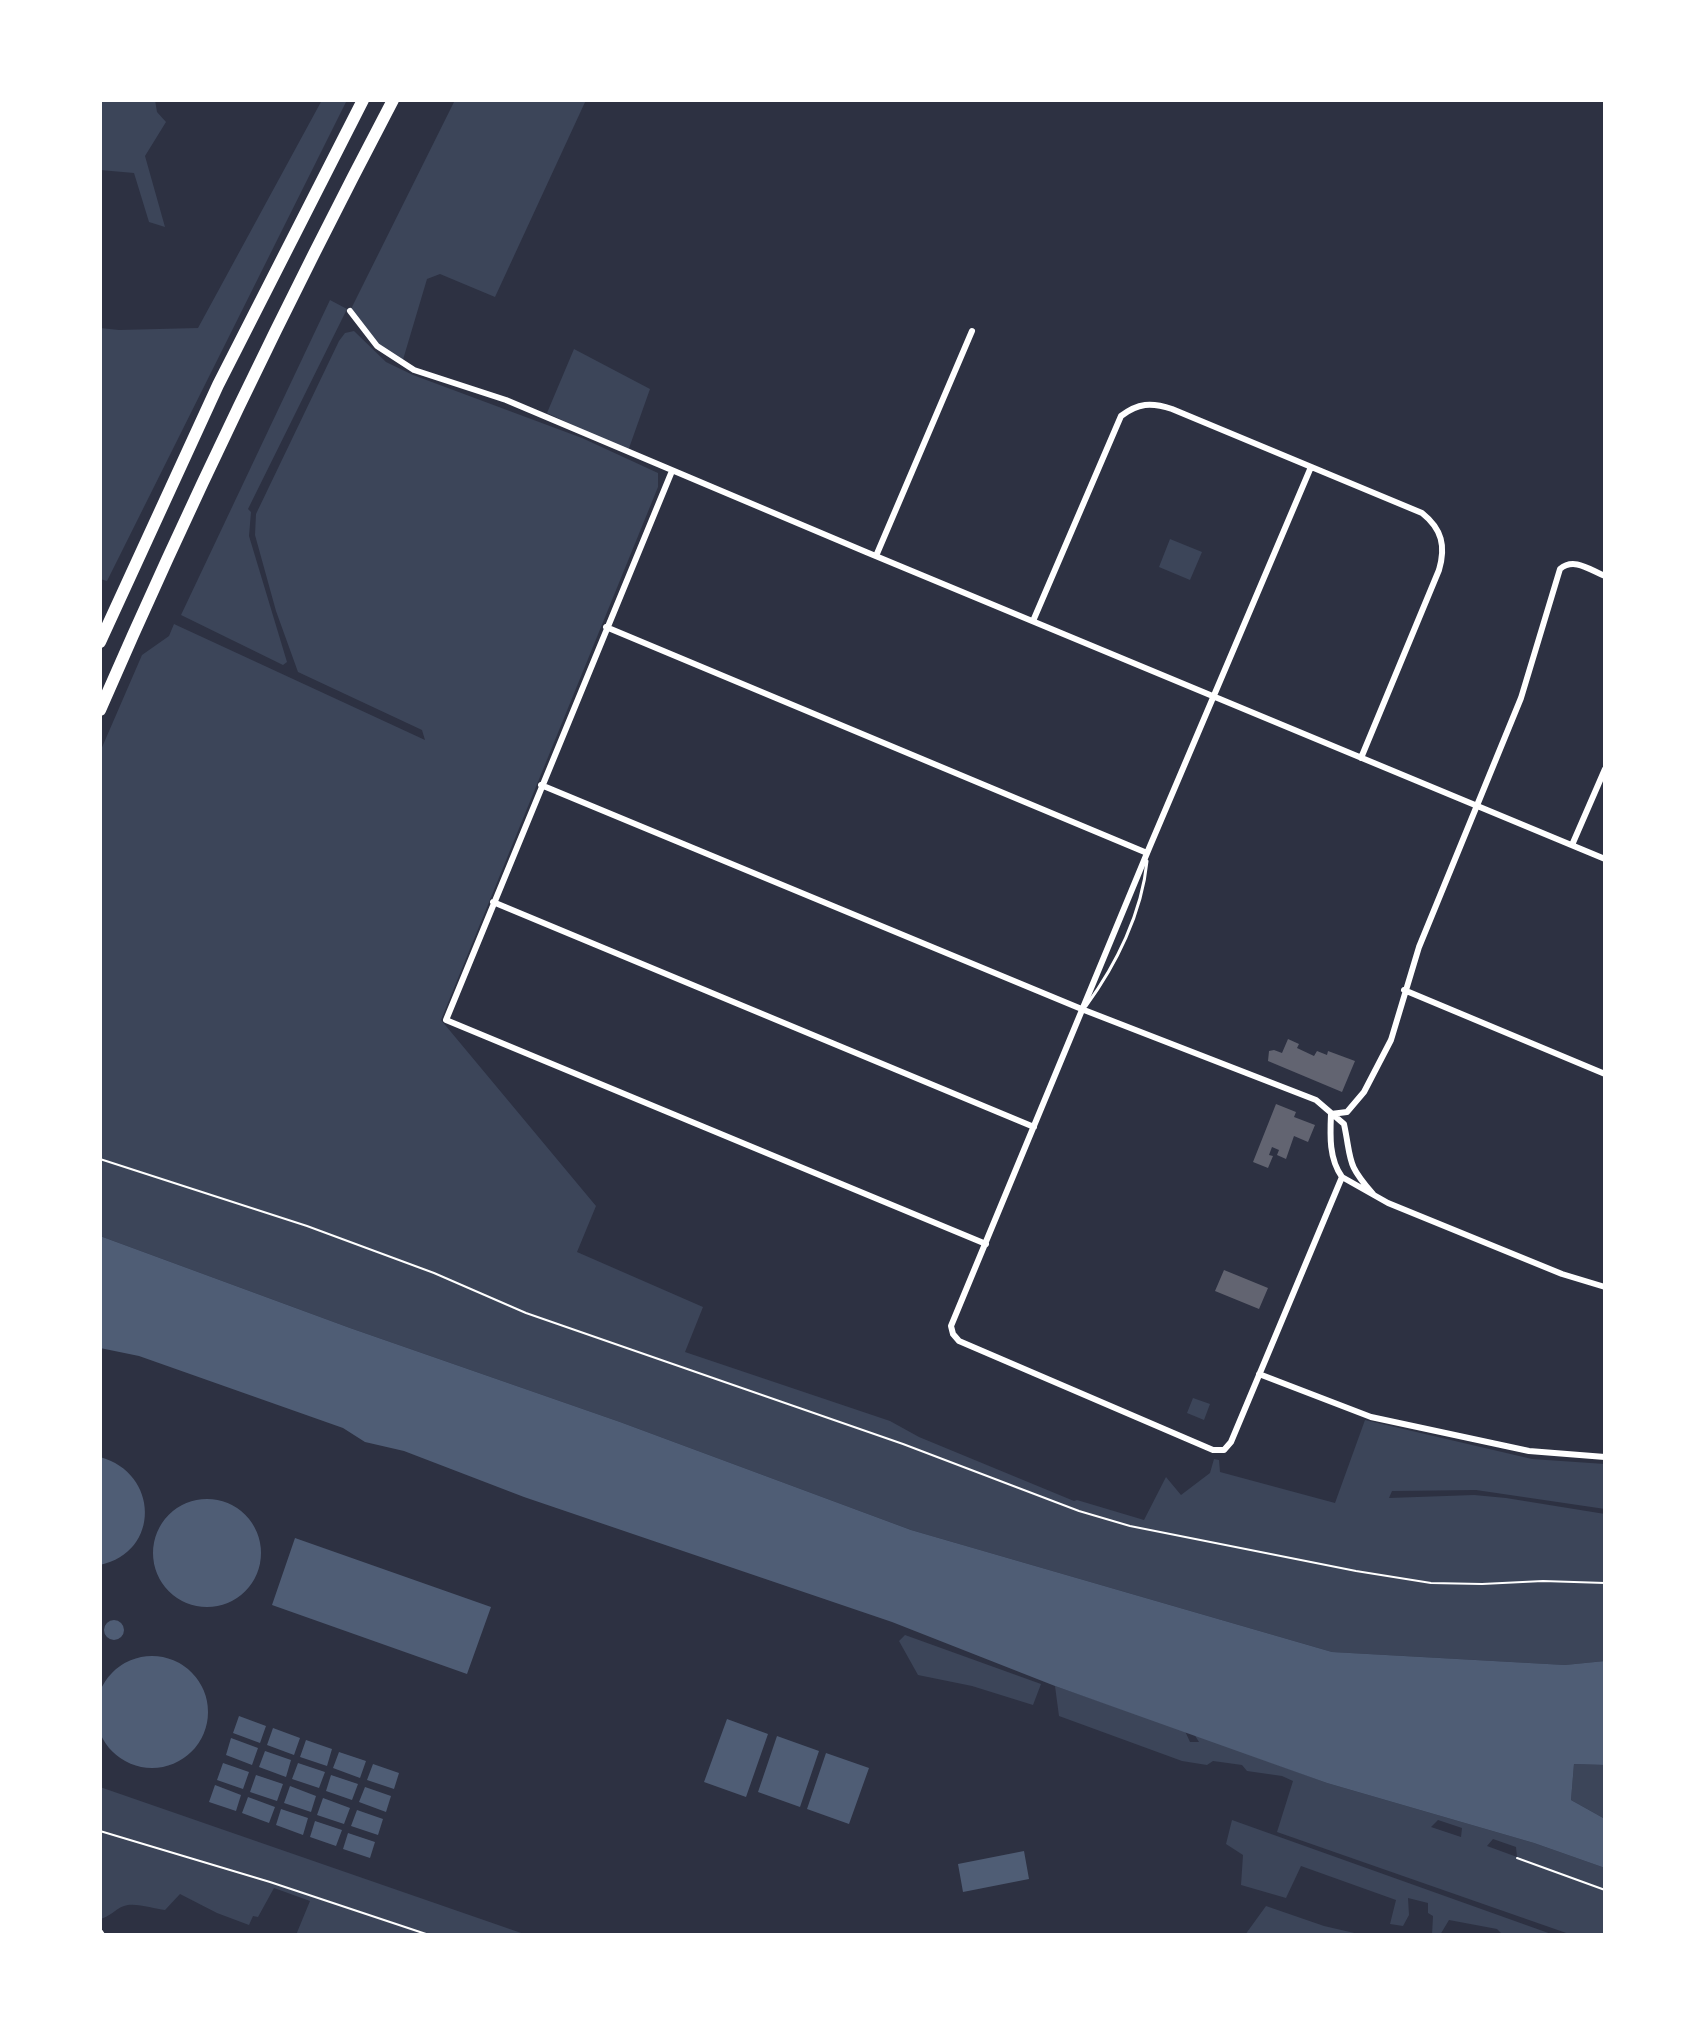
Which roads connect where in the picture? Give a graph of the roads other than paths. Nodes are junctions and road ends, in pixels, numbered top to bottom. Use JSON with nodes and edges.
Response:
{"nodes":[{"id":1,"x":363,"y":100,"type":"edge"},
{"id":2,"x":393,"y":100,"type":"edge"},
{"id":3,"x":350,"y":311,"type":"dead end"},
{"id":4,"x":972,"y":331,"type":"dead end"},
{"id":5,"x":1311,"y":467,"type":"junction"},
{"id":6,"x":672,"y":471,"type":"junction"},
{"id":7,"x":876,"y":556,"type":"junction"},
{"id":8,"x":1605,"y":576,"type":"edge"},
{"id":9,"x":1033,"y":621,"type":"junction"},
{"id":10,"x":606,"y":627,"type":"junction"},
{"id":11,"x":100,"y":642,"type":"edge"},
{"id":12,"x":1214,"y":695,"type":"junction"},
{"id":13,"x":100,"y":710,"type":"edge"},
{"id":14,"x":1361,"y":758,"type":"junction"},
{"id":15,"x":1605,"y":769,"type":"edge"},
{"id":16,"x":541,"y":785,"type":"junction"},
{"id":17,"x":1477,"y":804,"type":"junction"},
{"id":18,"x":1572,"y":845,"type":"junction"},
{"id":19,"x":1147,"y":853,"type":"junction"},
{"id":20,"x":1605,"y":859,"type":"edge"},
{"id":21,"x":493,"y":902,"type":"junction"},
{"id":22,"x":1404,"y":990,"type":"junction"},
{"id":23,"x":1084,"y":1010,"type":"junction"},
{"id":24,"x":1605,"y":1074,"type":"edge"},
{"id":25,"x":1331,"y":1114,"type":"junction"},
{"id":26,"x":1034,"y":1127,"type":"junction"},
{"id":27,"x":1342,"y":1177,"type":"junction"},
{"id":28,"x":1373,"y":1194,"type":"junction"},
{"id":29,"x":986,"y":1244,"type":"junction"},
{"id":30,"x":1605,"y":1287,"type":"edge"},
{"id":31,"x":1259,"y":1374,"type":"junction"},
{"id":32,"x":1605,"y":1457,"type":"edge"}],
"edges":[{"from":1,"to":11,"type":"highway"},
{"from":2,"to":13,"type":"highway"},
{"from":3,"to":6,"type":"street"},
{"from":4,"to":7,"type":"street"},
{"from":5,"to":9,"type":"street"},
{"from":5,"to":12,"type":"street"},
{"from":5,"to":14,"type":"street"},
{"from":6,"to":7,"type":"street"},
{"from":6,"to":10,"type":"street"},
{"from":7,"to":9,"type":"street"},
{"from":8,"to":17,"type":"street"},
{"from":9,"to":12,"type":"street"},
{"from":10,"to":16,"type":"street"},
{"from":10,"to":19,"type":"street"},
{"from":12,"to":14,"type":"street"},
{"from":12,"to":19,"type":"street"},
{"from":14,"to":17,"type":"street"},
{"from":15,"to":18,"type":"street"},
{"from":16,"to":21,"type":"street"},
{"from":16,"to":23,"type":"street"},
{"from":17,"to":18,"type":"street"},
{"from":17,"to":22,"type":"street"},
{"from":18,"to":20,"type":"street"},
{"from":19,"to":23,"type":"street"},
{"from":21,"to":26,"type":"street"},
{"from":21,"to":29,"type":"street"},
{"from":22,"to":24,"type":"street"},
{"from":22,"to":25,"type":"street"},
{"from":23,"to":25,"type":"street"},
{"from":23,"to":26,"type":"street"},
{"from":25,"to":27,"type":"street"},
{"from":25,"to":28,"type":"street"},
{"from":26,"to":29,"type":"street"},
{"from":27,"to":28,"type":"street"},
{"from":27,"to":31,"type":"street"},
{"from":28,"to":30,"type":"street"},
{"from":29,"to":31,"type":"street"},
{"from":31,"to":32,"type":"street"}]}
